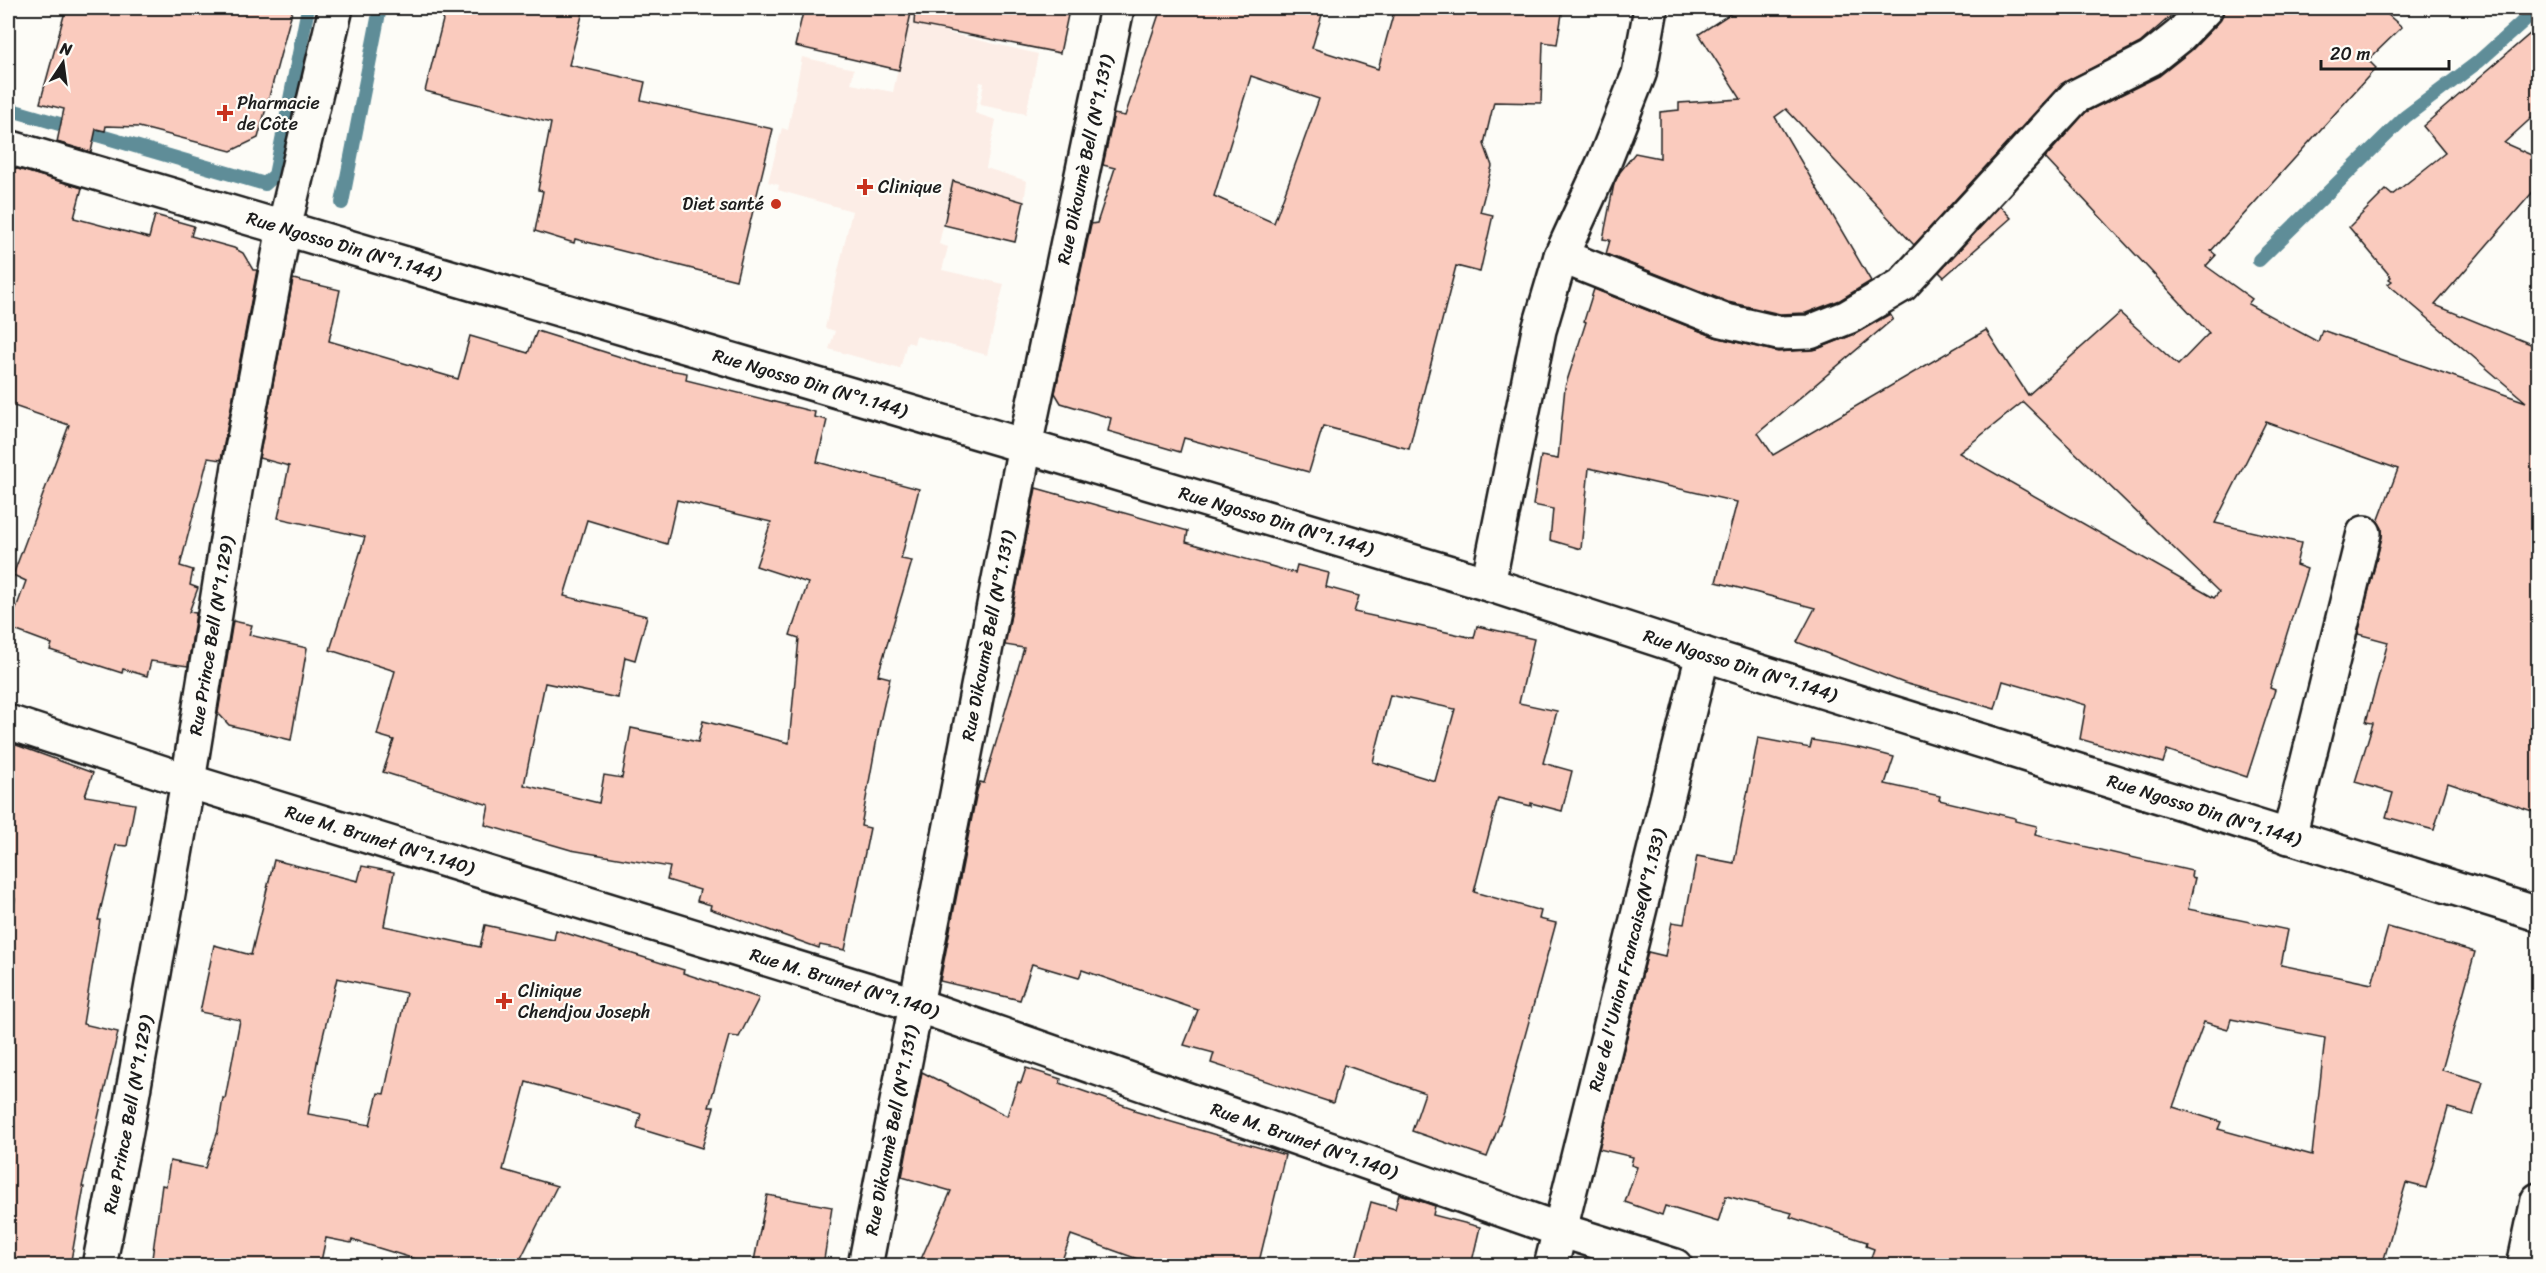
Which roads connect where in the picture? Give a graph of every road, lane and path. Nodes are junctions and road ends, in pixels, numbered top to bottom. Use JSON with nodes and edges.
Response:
{"nodes":[{"id":1,"x":336,"y":8,"type":"edge"},
{"id":2,"x":1117,"y":8,"type":"edge"},
{"id":3,"x":1650,"y":8,"type":"edge"},
{"id":4,"x":2206,"y":8,"type":"edge"},
{"id":5,"x":8,"y":147,"type":"edge"},
{"id":6,"x":284,"y":228,"type":"junction"},
{"id":7,"x":1561,"y":256,"type":"junction"},
{"id":8,"x":1025,"y":446,"type":"junction"},
{"id":9,"x":2364,"y":533,"type":"dead end"},
{"id":10,"x":1488,"y":584,"type":"junction"},
{"id":11,"x":1703,"y":654,"type":"junction"},
{"id":12,"x":8,"y":722,"type":"edge"},
{"id":13,"x":188,"y":781,"type":"junction"},
{"id":14,"x":2289,"y":837,"type":"junction"},
{"id":15,"x":2538,"y":914,"type":"edge"},
{"id":16,"x":914,"y":1004,"type":"junction"},
{"id":17,"x":2538,"y":1200,"type":"edge"},
{"id":18,"x":1560,"y":1230,"type":"junction"},
{"id":19,"x":99,"y":1266,"type":"edge"},
{"id":20,"x":865,"y":1266,"type":"edge"},
{"id":21,"x":1551,"y":1266,"type":"edge"},
{"id":22,"x":1675,"y":1266,"type":"edge"},
{"id":23,"x":2524,"y":1266,"type":"edge"}],
"edges":[{"from":1,"to":6,"type":"street","name":"Rue Prince Bell (N°1.129)"},
{"from":2,"to":8,"type":"street","name":"Rue Dikoumè Bell (N°1.131)"},
{"from":3,"to":7,"type":"street"},
{"from":4,"to":7,"type":"street"},
{"from":5,"to":6,"type":"street","name":"Rue Ngosso Din (N°1.144)"},
{"from":6,"to":8,"type":"street","name":"Rue Ngosso Din (N°1.144)"},
{"from":6,"to":13,"type":"street","name":"Rue Prince Bell (N°1.129)"},
{"from":7,"to":10,"type":"street"},
{"from":8,"to":10,"type":"street","name":"Rue Ngosso Din (N°1.144)"},
{"from":8,"to":16,"type":"street","name":"Rue Dikoumè Bell (N°1.131)"},
{"from":9,"to":14,"type":"street"},
{"from":10,"to":11,"type":"street","name":"Rue Ngosso Din (N°1.144)"},
{"from":11,"to":14,"type":"street","name":"Rue Ngosso Din (N°1.144)"},
{"from":11,"to":18,"type":"street","name":"Rue de l'Union Francaise(N°1.133)"},
{"from":12,"to":13,"type":"street","name":"Rue M. Brunet (N°1.140)"},
{"from":13,"to":16,"type":"street","name":"Rue M. Brunet (N°1.140)"},
{"from":13,"to":19,"type":"street","name":"Rue Prince Bell (N°1.129)"},
{"from":14,"to":15,"type":"street","name":"Rue Ngosso Din (N°1.144)"},
{"from":16,"to":18,"type":"street","name":"Rue M. Brunet (N°1.140)"},
{"from":16,"to":20,"type":"street","name":"Rue Dikoumè Bell (N°1.131)"},
{"from":17,"to":23,"type":"street"},
{"from":18,"to":21,"type":"street","name":"Rue de l'Union Francaise(N°1.133)"},
{"from":18,"to":22,"type":"street","name":"Rue M. Brunet (N°1.140)"}]}
